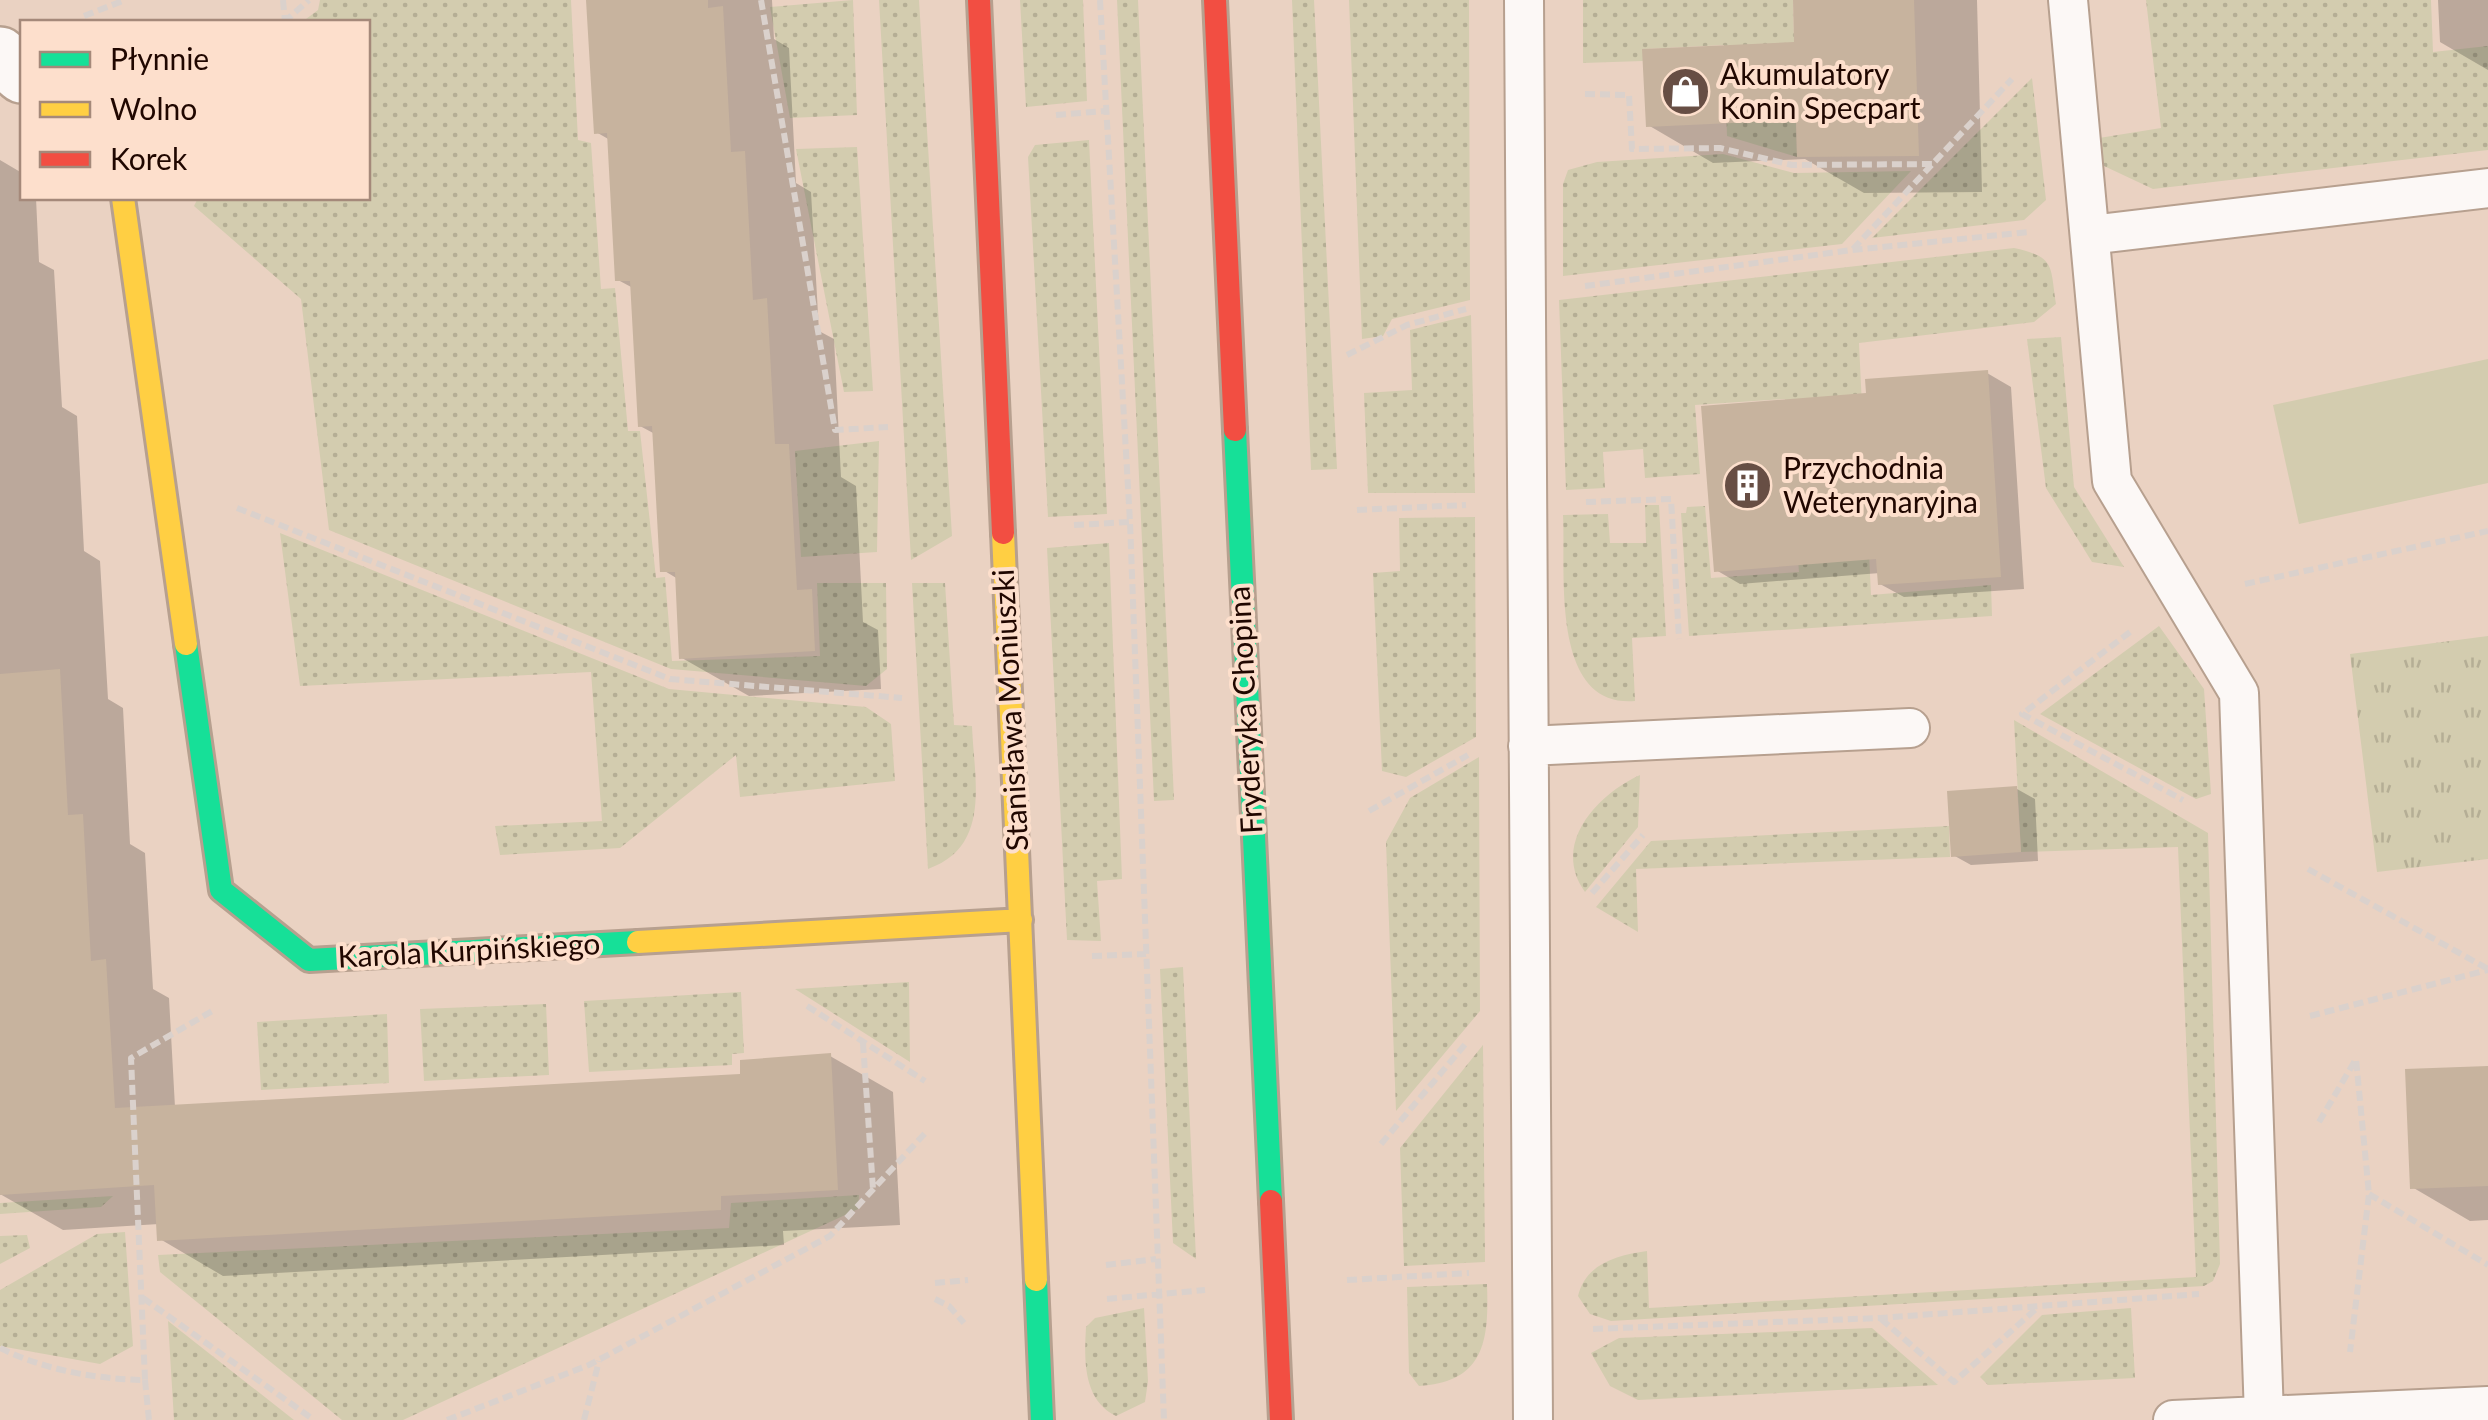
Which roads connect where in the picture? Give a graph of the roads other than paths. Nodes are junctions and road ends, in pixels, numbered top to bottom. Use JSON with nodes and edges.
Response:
{"nodes":[{"id":1,"x":978,"y":0,"type":"edge"},
{"id":2,"x":1215,"y":0,"type":"edge"},
{"id":3,"x":1524,"y":0,"type":"edge"},
{"id":4,"x":2068,"y":0,"type":"edge"},
{"id":5,"x":0,"y":55,"type":"edge"},
{"id":6,"x":20,"y":73,"type":"edge"},
{"id":7,"x":2488,"y":188,"type":"edge"},
{"id":8,"x":123,"y":200,"type":"edge"},
{"id":9,"x":2090,"y":235,"type":"junction"},
{"id":10,"x":1910,"y":728,"type":"dead end"},
{"id":11,"x":1528,"y":746,"type":"junction"},
{"id":12,"x":1021,"y":920,"type":"junction"},
{"id":13,"x":2488,"y":1406,"type":"edge"},
{"id":14,"x":2264,"y":1416,"type":"junction"},
{"id":15,"x":1042,"y":1420,"type":"edge"},
{"id":16,"x":1281,"y":1420,"type":"edge"},
{"id":17,"x":1534,"y":1420,"type":"edge"},
{"id":18,"x":2173,"y":1420,"type":"edge"}],
"edges":[{"from":1,"to":12,"type":"street","name":"Stanisława Moniuszki"},
{"from":2,"to":16,"type":"street","name":"Fryderyka Chopina"},
{"from":3,"to":11,"type":"lane"},
{"from":4,"to":9,"type":"lane"},
{"from":5,"to":6,"type":"street"},
{"from":7,"to":9,"type":"lane"},
{"from":8,"to":12,"type":"street","name":"Karola Kurpińskiego"},
{"from":9,"to":14,"type":"lane"},
{"from":10,"to":11,"type":"lane"},
{"from":11,"to":17,"type":"lane"},
{"from":12,"to":15,"type":"street","name":"Stanisława Moniuszki"},
{"from":13,"to":14,"type":"lane"},
{"from":14,"to":18,"type":"lane"}]}
